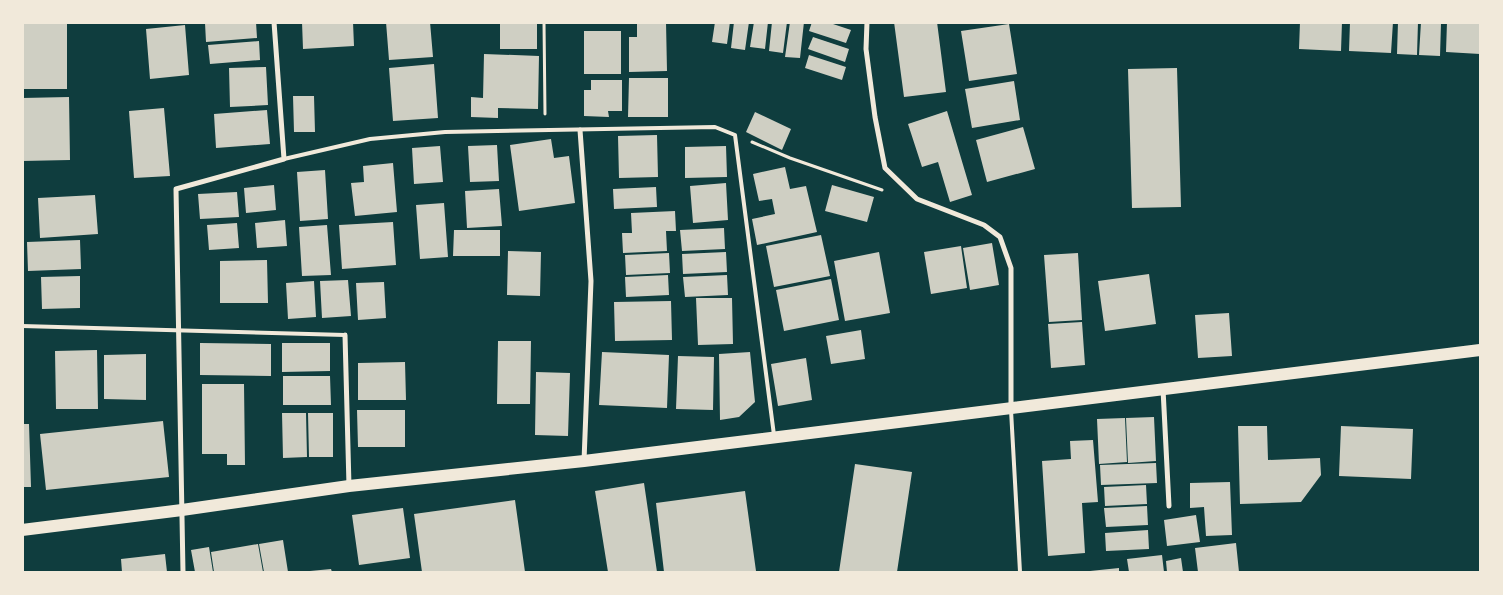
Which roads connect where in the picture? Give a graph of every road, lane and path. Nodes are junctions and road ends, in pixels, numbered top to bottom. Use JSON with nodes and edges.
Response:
{"nodes":[{"id":1,"x":274,"y":22,"type":"edge"},
{"id":2,"x":544,"y":22,"type":"edge"},
{"id":3,"x":867,"y":22,"type":"edge"},
{"id":4,"x":545,"y":130,"type":"junction"},
{"id":5,"x":580,"y":130,"type":"junction"},
{"id":6,"x":735,"y":135,"type":"junction"},
{"id":7,"x":284,"y":159,"type":"junction"},
{"id":8,"x":917,"y":199,"type":"junction"},
{"id":9,"x":22,"y":326,"type":"edge"},
{"id":10,"x":178,"y":330,"type":"junction"},
{"id":11,"x":345,"y":335,"type":"joint"},
{"id":12,"x":1480,"y":350,"type":"edge"},
{"id":13,"x":1163,"y":388,"type":"junction"},
{"id":14,"x":1011,"y":407,"type":"junction"},
{"id":15,"x":774,"y":437,"type":"junction"},
{"id":16,"x":584,"y":461,"type":"junction"},
{"id":17,"x":349,"y":486,"type":"junction"},
{"id":18,"x":1169,"y":506,"type":"dead end"},
{"id":19,"x":182,"y":510,"type":"junction"},
{"id":20,"x":22,"y":530,"type":"edge"},
{"id":21,"x":183,"y":572,"type":"edge"},
{"id":22,"x":1020,"y":572,"type":"edge"}],
"edges":[{"from":1,"to":7,"type":"street"},
{"from":2,"to":4,"type":"path"},
{"from":3,"to":8,"type":"street"},
{"from":4,"to":5,"type":"lane"},
{"from":4,"to":7,"type":"lane"},
{"from":5,"to":6,"type":"lane"},
{"from":5,"to":16,"type":"street"},
{"from":6,"to":8,"type":"path"},
{"from":6,"to":15,"type":"lane"},
{"from":7,"to":10,"type":"street"},
{"from":8,"to":14,"type":"street"},
{"from":9,"to":10,"type":"lane"},
{"from":10,"to":11,"type":"lane"},
{"from":10,"to":19,"type":"street"},
{"from":11,"to":17,"type":"street"},
{"from":12,"to":13,"type":"main road"},
{"from":13,"to":14,"type":"main road"},
{"from":13,"to":18,"type":"street"},
{"from":14,"to":15,"type":"main road"},
{"from":14,"to":22,"type":"lane"},
{"from":15,"to":16,"type":"main road"},
{"from":16,"to":17,"type":"main road"},
{"from":17,"to":19,"type":"main road"},
{"from":19,"to":20,"type":"main road"},
{"from":19,"to":21,"type":"street"}]}
